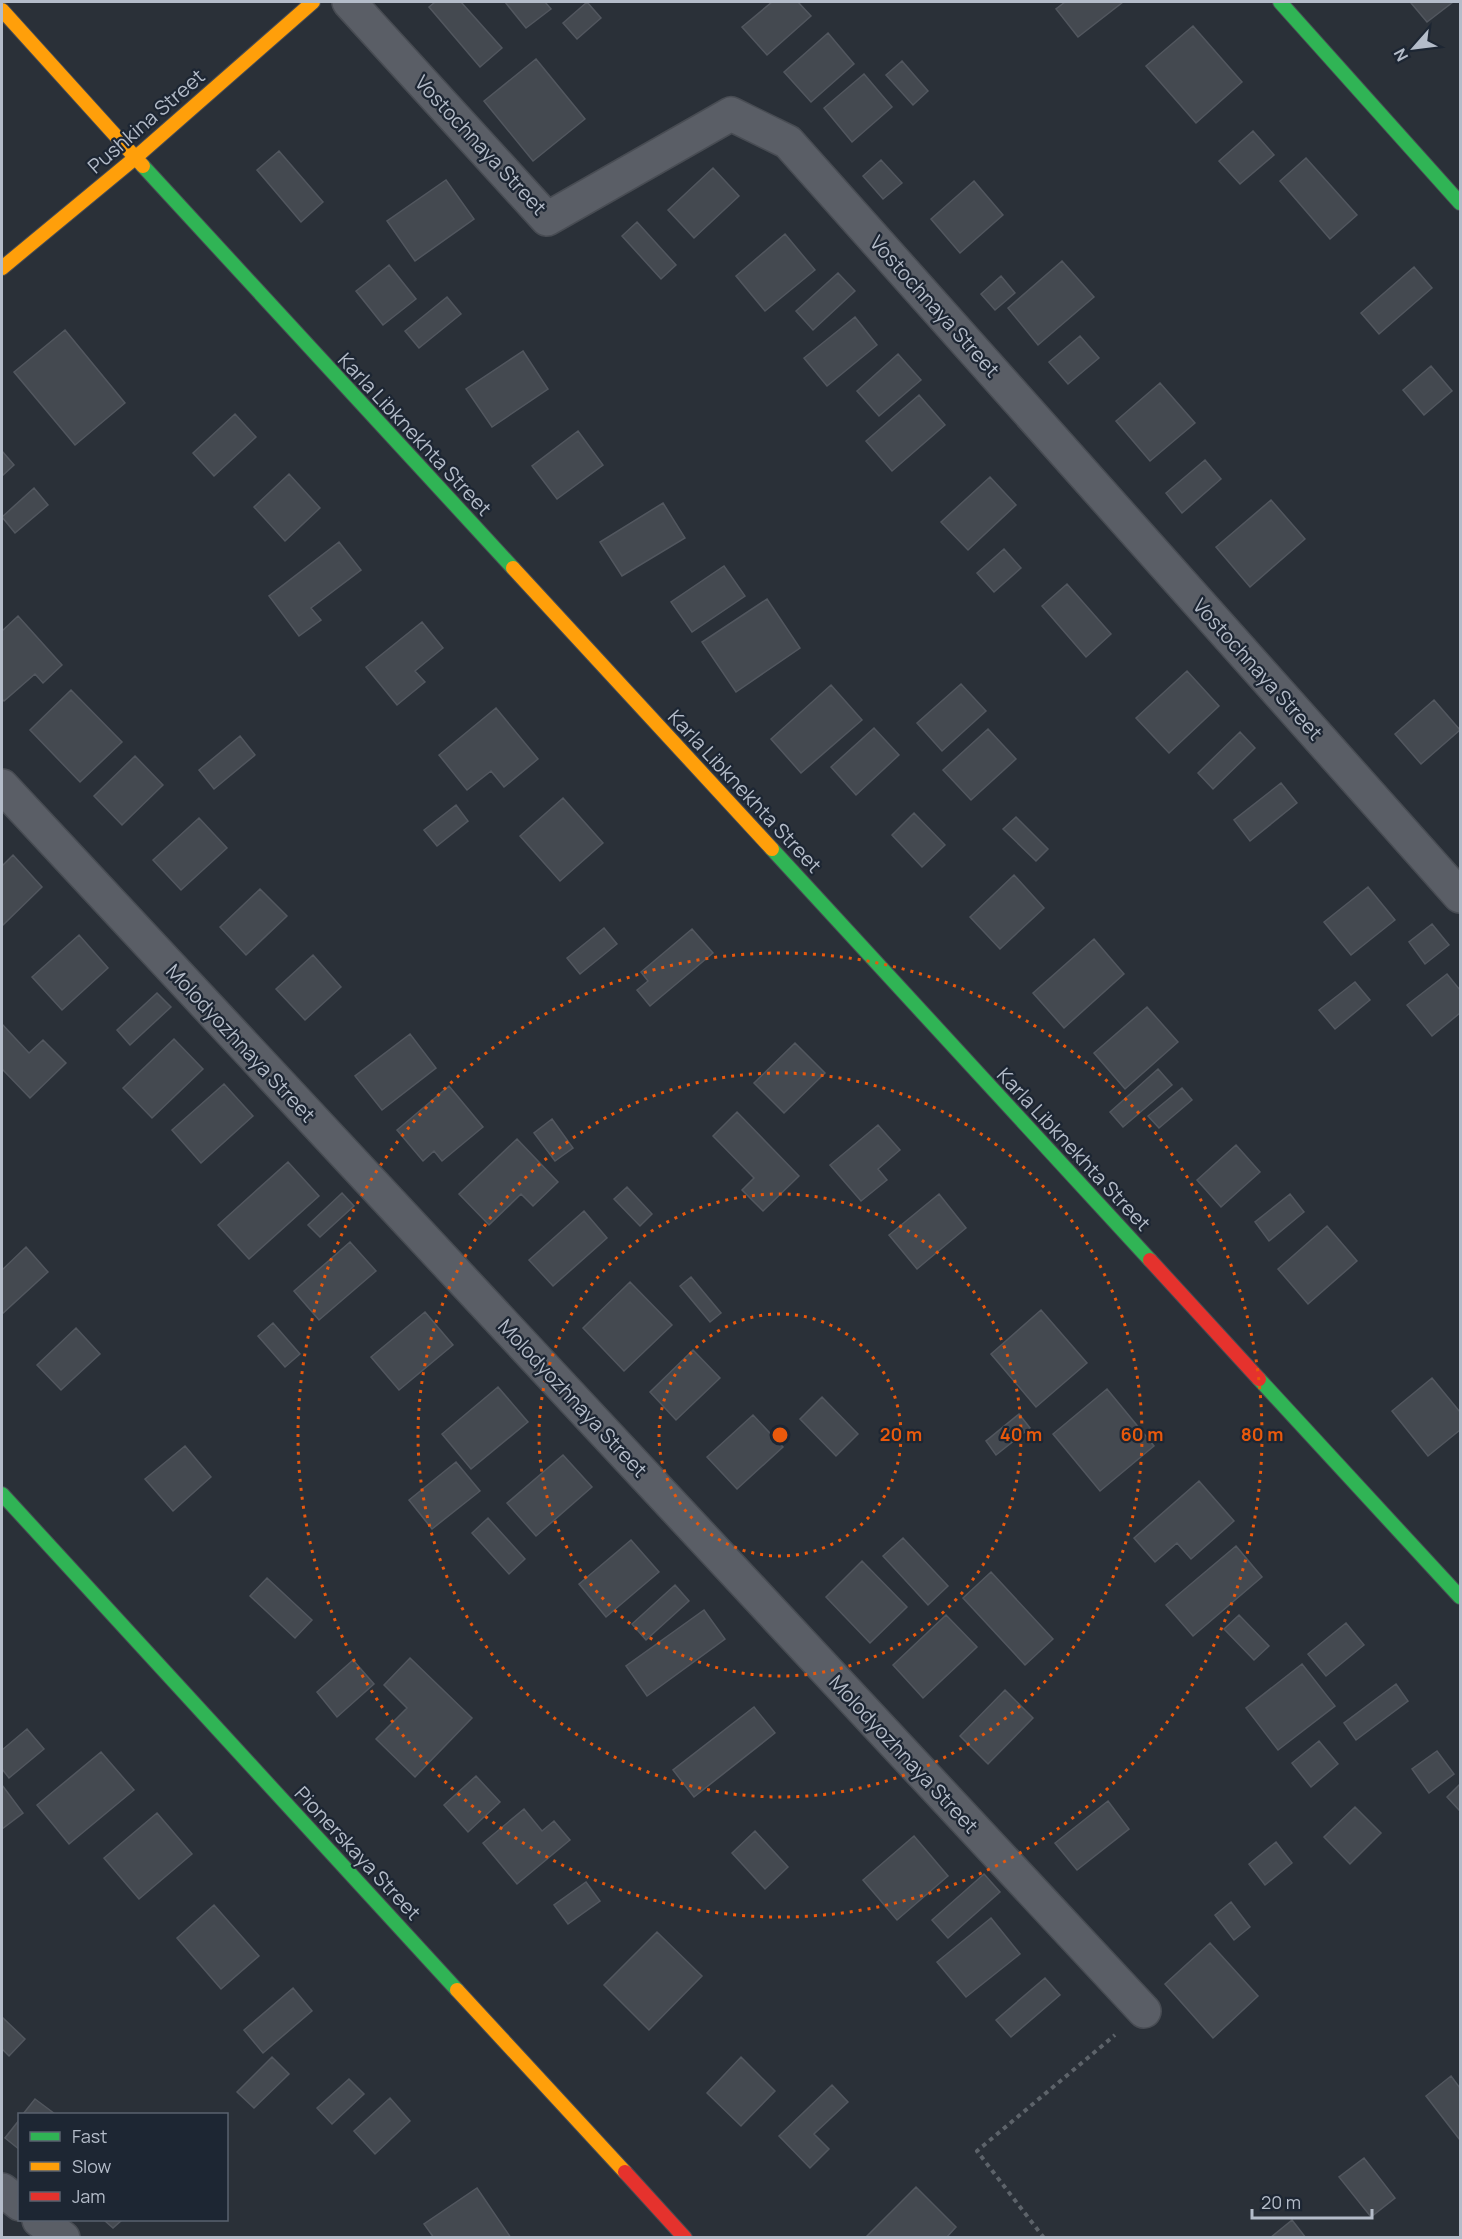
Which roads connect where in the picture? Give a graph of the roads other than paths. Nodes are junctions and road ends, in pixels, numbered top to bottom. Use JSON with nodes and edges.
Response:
{"nodes":[{"id":1,"x":313,"y":2,"type":"edge"},
{"id":2,"x":349,"y":2,"type":"edge"},
{"id":3,"x":1280,"y":2,"type":"edge"},
{"id":4,"x":2,"y":10,"type":"edge"},
{"id":5,"x":135,"y":158,"type":"junction"},
{"id":6,"x":1461,"y":202,"type":"edge"},
{"id":7,"x":2,"y":268,"type":"edge"},
{"id":8,"x":2,"y":786,"type":"edge"},
{"id":9,"x":1461,"y":896,"type":"edge"},
{"id":10,"x":2,"y":1494,"type":"edge"},
{"id":11,"x":1461,"y":1598,"type":"edge"},
{"id":12,"x":1144,"y":2011,"type":"road end"},
{"id":13,"x":2,"y":2190,"type":"edge"},
{"id":14,"x":18,"y":2202,"type":"edge"},
{"id":15,"x":40,"y":2221,"type":"edge"},
{"id":16,"x":63,"y":2238,"type":"edge"},
{"id":17,"x":685,"y":2238,"type":"edge"}],
"edges":[{"from":1,"to":5,"type":"street","name":"Pushkina Street"},
{"from":2,"to":9,"type":"street","name":"Vostochnaya Street"},
{"from":3,"to":6,"type":"street"},
{"from":4,"to":5,"type":"street","name":"Karla Libknekhta Street"},
{"from":5,"to":7,"type":"street","name":"Pushkina Street"},
{"from":5,"to":11,"type":"street","name":"Karla Libknekhta Street"},
{"from":8,"to":12,"type":"street","name":"Molodyozhnaya Street"},
{"from":10,"to":17,"type":"street","name":"Pionerskaya Street"},
{"from":13,"to":14,"type":"street"},
{"from":15,"to":16,"type":"street"}]}
